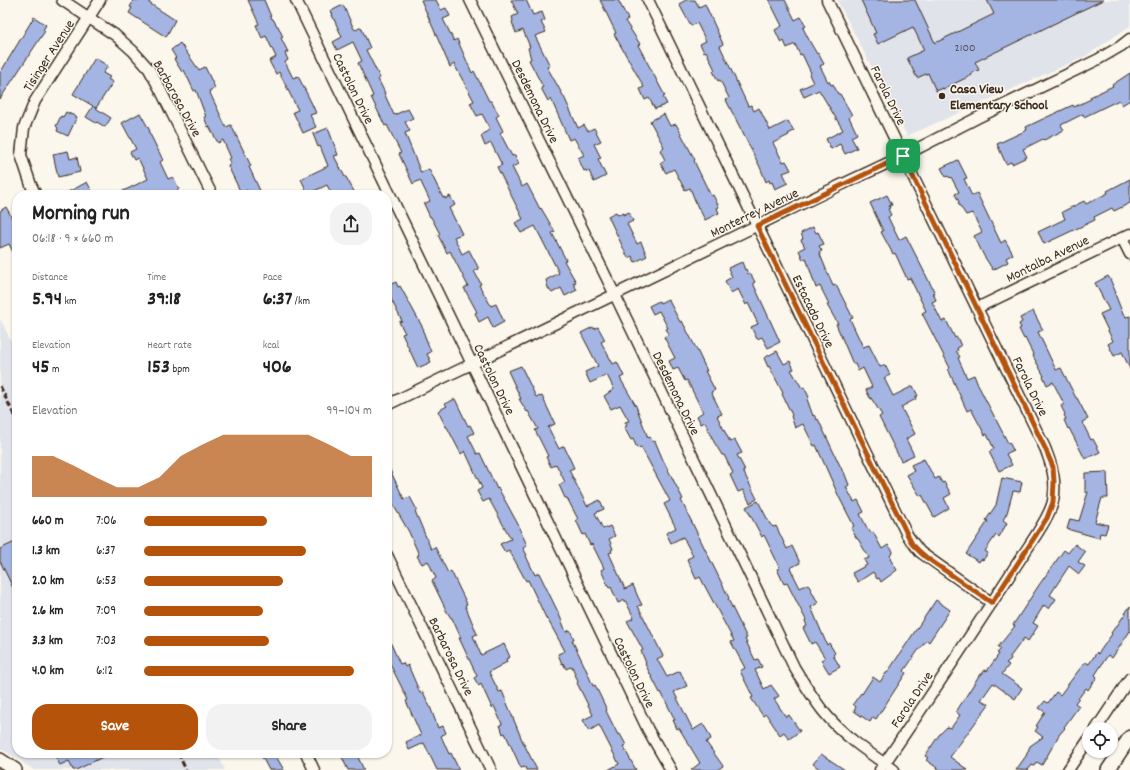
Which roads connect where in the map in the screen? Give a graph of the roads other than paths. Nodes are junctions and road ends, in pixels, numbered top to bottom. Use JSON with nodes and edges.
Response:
{"nodes":[{"id":1,"x":62,"y":0,"type":"edge"},
{"id":2,"x":100,"y":0,"type":"edge"},
{"id":3,"x":296,"y":0,"type":"edge"},
{"id":4,"x":470,"y":0,"type":"edge"},
{"id":5,"x":648,"y":0,"type":"edge"},
{"id":6,"x":827,"y":0,"type":"edge"},
{"id":7,"x":88,"y":17,"type":"junction"},
{"id":8,"x":1130,"y":39,"type":"edge"},
{"id":9,"x":903,"y":156,"type":"junction"},
{"id":10,"x":34,"y":190,"type":"edge"},
{"id":11,"x":210,"y":190,"type":"edge"},
{"id":12,"x":388,"y":190,"type":"edge"},
{"id":13,"x":392,"y":199,"type":"edge"},
{"id":14,"x":757,"y":226,"type":"junction"},
{"id":15,"x":1126,"y":236,"type":"edge"},
{"id":16,"x":1130,"y":254,"type":"edge"},
{"id":17,"x":615,"y":295,"type":"junction"},
{"id":18,"x":977,"y":308,"type":"junction"},
{"id":19,"x":472,"y":364,"type":"junction"},
{"id":20,"x":392,"y":404,"type":"edge"},
{"id":21,"x":392,"y":565,"type":"edge"},
{"id":22,"x":992,"y":603,"type":"junction"},
{"id":23,"x":1130,"y":678,"type":"edge"},
{"id":24,"x":1101,"y":722,"type":"edge"},
{"id":25,"x":1129,"y":740,"type":"edge"},
{"id":26,"x":1082,"y":749,"type":"edge"},
{"id":27,"x":308,"y":758,"type":"edge"},
{"id":28,"x":0,"y":760,"type":"edge"},
{"id":29,"x":882,"y":767,"type":"edge"},
{"id":30,"x":15,"y":770,"type":"edge"},
{"id":31,"x":314,"y":770,"type":"edge"},
{"id":32,"x":491,"y":770,"type":"edge"},
{"id":33,"x":671,"y":770,"type":"edge"},
{"id":34,"x":894,"y":770,"type":"edge"},
{"id":35,"x":1068,"y":770,"type":"edge"},
{"id":36,"x":1108,"y":770,"type":"edge"}],
"edges":[{"from":1,"to":7,"type":"street","name":"Barbarosa Drive"},
{"from":2,"to":7,"type":"street","name":"Tisinger Avenue"},
{"from":3,"to":12,"type":"street","name":"Castolon Drive"},
{"from":4,"to":17,"type":"street","name":"Desdemona Drive"},
{"from":5,"to":14,"type":"street","name":"Estacado Drive"},
{"from":6,"to":9,"type":"street","name":"Farola Drive"},
{"from":7,"to":10,"type":"street","name":"Tisinger Avenue"},
{"from":7,"to":11,"type":"street","name":"Barbarosa Drive"},
{"from":8,"to":9,"type":"street","name":"Monterrey Avenue"},
{"from":9,"to":14,"type":"street","name":"Monterrey Avenue"},
{"from":9,"to":18,"type":"street","name":"Farola Drive"},
{"from":13,"to":19,"type":"street","name":"Castolon Drive"},
{"from":14,"to":17,"type":"street","name":"Monterrey Avenue"},
{"from":14,"to":22,"type":"street","name":"Estacado Drive"},
{"from":15,"to":16,"type":"street"},
{"from":15,"to":18,"type":"street","name":"Montalba Avenue"},
{"from":17,"to":19,"type":"street","name":"Monterrey Avenue"},
{"from":17,"to":29,"type":"street","name":"Desdemona Drive"},
{"from":18,"to":22,"type":"street","name":"Farola Drive"},
{"from":19,"to":20,"type":"street","name":"Monterrey Avenue"},
{"from":19,"to":33,"type":"street","name":"Castolon Drive"},
{"from":21,"to":32,"type":"street","name":"Barbarosa Drive"},
{"from":22,"to":29,"type":"street","name":"Farola Drive"},
{"from":23,"to":24,"type":"street"},
{"from":25,"to":36,"type":"street"},
{"from":26,"to":35,"type":"street"},
{"from":27,"to":31,"type":"street"},
{"from":28,"to":30,"type":"street"},
{"from":29,"to":34,"type":"street","name":"Desdemona Drive"}]}
